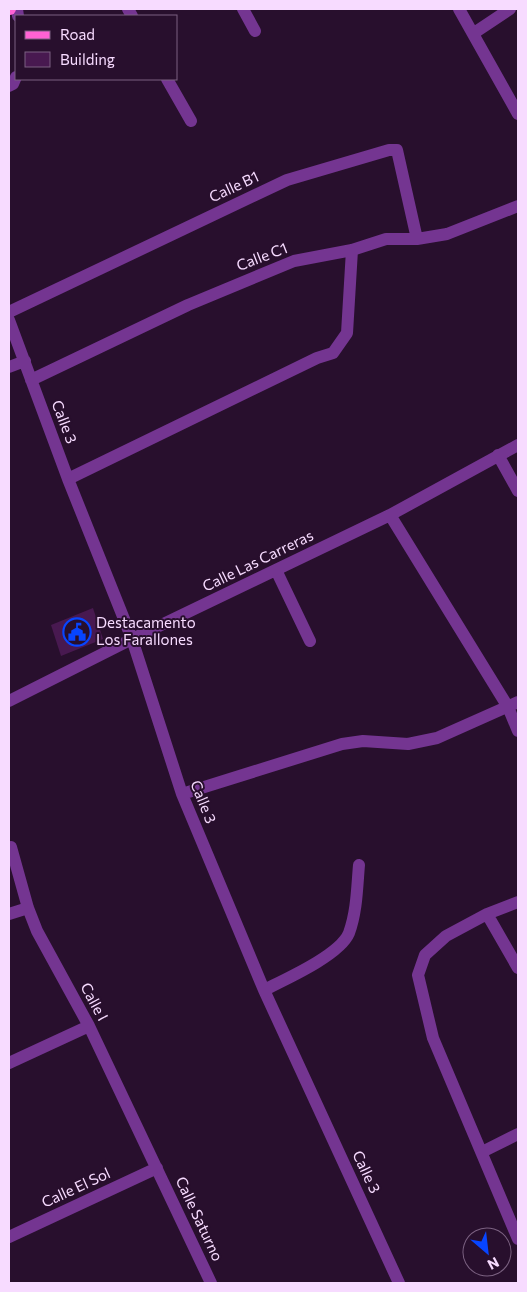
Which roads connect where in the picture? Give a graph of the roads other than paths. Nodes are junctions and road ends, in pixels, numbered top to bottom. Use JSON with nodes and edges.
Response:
{"nodes":[{"id":1,"x":243,"y":9,"type":"edge"},
{"id":2,"x":459,"y":9,"type":"edge"},
{"id":3,"x":510,"y":9,"type":"edge"},
{"id":4,"x":255,"y":31,"type":"dead end"},
{"id":5,"x":474,"y":33,"type":"junction"},
{"id":6,"x":168,"y":80,"type":"edge"},
{"id":7,"x":518,"y":114,"type":"edge"},
{"id":8,"x":191,"y":121,"type":"dead end"},
{"id":9,"x":518,"y":206,"type":"edge"},
{"id":10,"x":416,"y":239,"type":"junction"},
{"id":11,"x":352,"y":250,"type":"junction"},
{"id":12,"x":9,"y":312,"type":"edge"},
{"id":13,"x":9,"y":320,"type":"edge"},
{"id":14,"x":25,"y":360,"type":"junction"},
{"id":15,"x":9,"y":367,"type":"edge"},
{"id":16,"x":31,"y":380,"type":"junction"},
{"id":17,"x":518,"y":445,"type":"edge"},
{"id":18,"x":498,"y":455,"type":"junction"},
{"id":19,"x":68,"y":480,"type":"junction"},
{"id":20,"x":518,"y":491,"type":"edge"},
{"id":21,"x":390,"y":515,"type":"junction"},
{"id":22,"x":276,"y":570,"type":"junction"},
{"id":23,"x":132,"y":639,"type":"junction"},
{"id":24,"x":310,"y":641,"type":"dead end"},
{"id":25,"x":9,"y":701,"type":"edge"},
{"id":26,"x":513,"y":704,"type":"edge"},
{"id":27,"x":518,"y":731,"type":"edge"},
{"id":28,"x":182,"y":794,"type":"junction"},
{"id":29,"x":11,"y":847,"type":"dead end"},
{"id":30,"x":359,"y":865,"type":"dead end"},
{"id":31,"x":518,"y":902,"type":"edge"},
{"id":32,"x":28,"y":908,"type":"junction"},
{"id":33,"x":9,"y":914,"type":"edge"},
{"id":34,"x":487,"y":914,"type":"junction"},
{"id":35,"x":518,"y":968,"type":"edge"},
{"id":36,"x":264,"y":990,"type":"junction"},
{"id":37,"x":89,"y":1026,"type":"junction"},
{"id":38,"x":9,"y":1063,"type":"edge"},
{"id":39,"x":518,"y":1134,"type":"edge"},
{"id":40,"x":482,"y":1152,"type":"junction"},
{"id":41,"x":157,"y":1168,"type":"junction"},
{"id":42,"x":9,"y":1238,"type":"edge"},
{"id":43,"x":518,"y":1239,"type":"edge"},
{"id":44,"x":211,"y":1283,"type":"edge"},
{"id":45,"x":399,"y":1283,"type":"edge"}],
"edges":[{"from":1,"to":4,"type":"street"},
{"from":2,"to":5,"type":"street"},
{"from":3,"to":5,"type":"street"},
{"from":5,"to":7,"type":"street"},
{"from":6,"to":8,"type":"street"},
{"from":9,"to":10,"type":"street","name":"Calle C1"},
{"from":10,"to":11,"type":"street","name":"Calle C1"},
{"from":10,"to":12,"type":"street","name":"Calle B1"},
{"from":11,"to":16,"type":"street","name":"Calle C1"},
{"from":11,"to":19,"type":"street"},
{"from":13,"to":14,"type":"street","name":"Calle 3"},
{"from":14,"to":15,"type":"street"},
{"from":14,"to":16,"type":"street","name":"Calle 3"},
{"from":16,"to":19,"type":"street","name":"Calle 3"},
{"from":17,"to":18,"type":"street","name":"Calle Las Carreras"},
{"from":18,"to":20,"type":"street"},
{"from":18,"to":21,"type":"street","name":"Calle Las Carreras"},
{"from":19,"to":23,"type":"street","name":"Calle 3"},
{"from":21,"to":22,"type":"street","name":"Calle Las Carreras"},
{"from":21,"to":26,"type":"street"},
{"from":22,"to":23,"type":"street","name":"Calle Las Carreras"},
{"from":22,"to":24,"type":"street"},
{"from":23,"to":25,"type":"street","name":"Calle Las Carreras"},
{"from":23,"to":28,"type":"street","name":"Calle 3"},
{"from":26,"to":27,"type":"street"},
{"from":26,"to":28,"type":"street"},
{"from":28,"to":36,"type":"street","name":"Calle 3"},
{"from":29,"to":32,"type":"street","name":"Calle I"},
{"from":30,"to":36,"type":"street"},
{"from":31,"to":34,"type":"street"},
{"from":32,"to":33,"type":"street"},
{"from":32,"to":37,"type":"street","name":"Calle I"},
{"from":34,"to":35,"type":"street"},
{"from":34,"to":40,"type":"street"},
{"from":36,"to":45,"type":"street","name":"Calle 3"},
{"from":37,"to":38,"type":"street"},
{"from":37,"to":41,"type":"street","name":"Calle I"},
{"from":39,"to":40,"type":"street"},
{"from":40,"to":43,"type":"street"},
{"from":41,"to":42,"type":"street","name":"Calle El Sol"},
{"from":41,"to":44,"type":"street","name":"Calle Saturno"}]}
